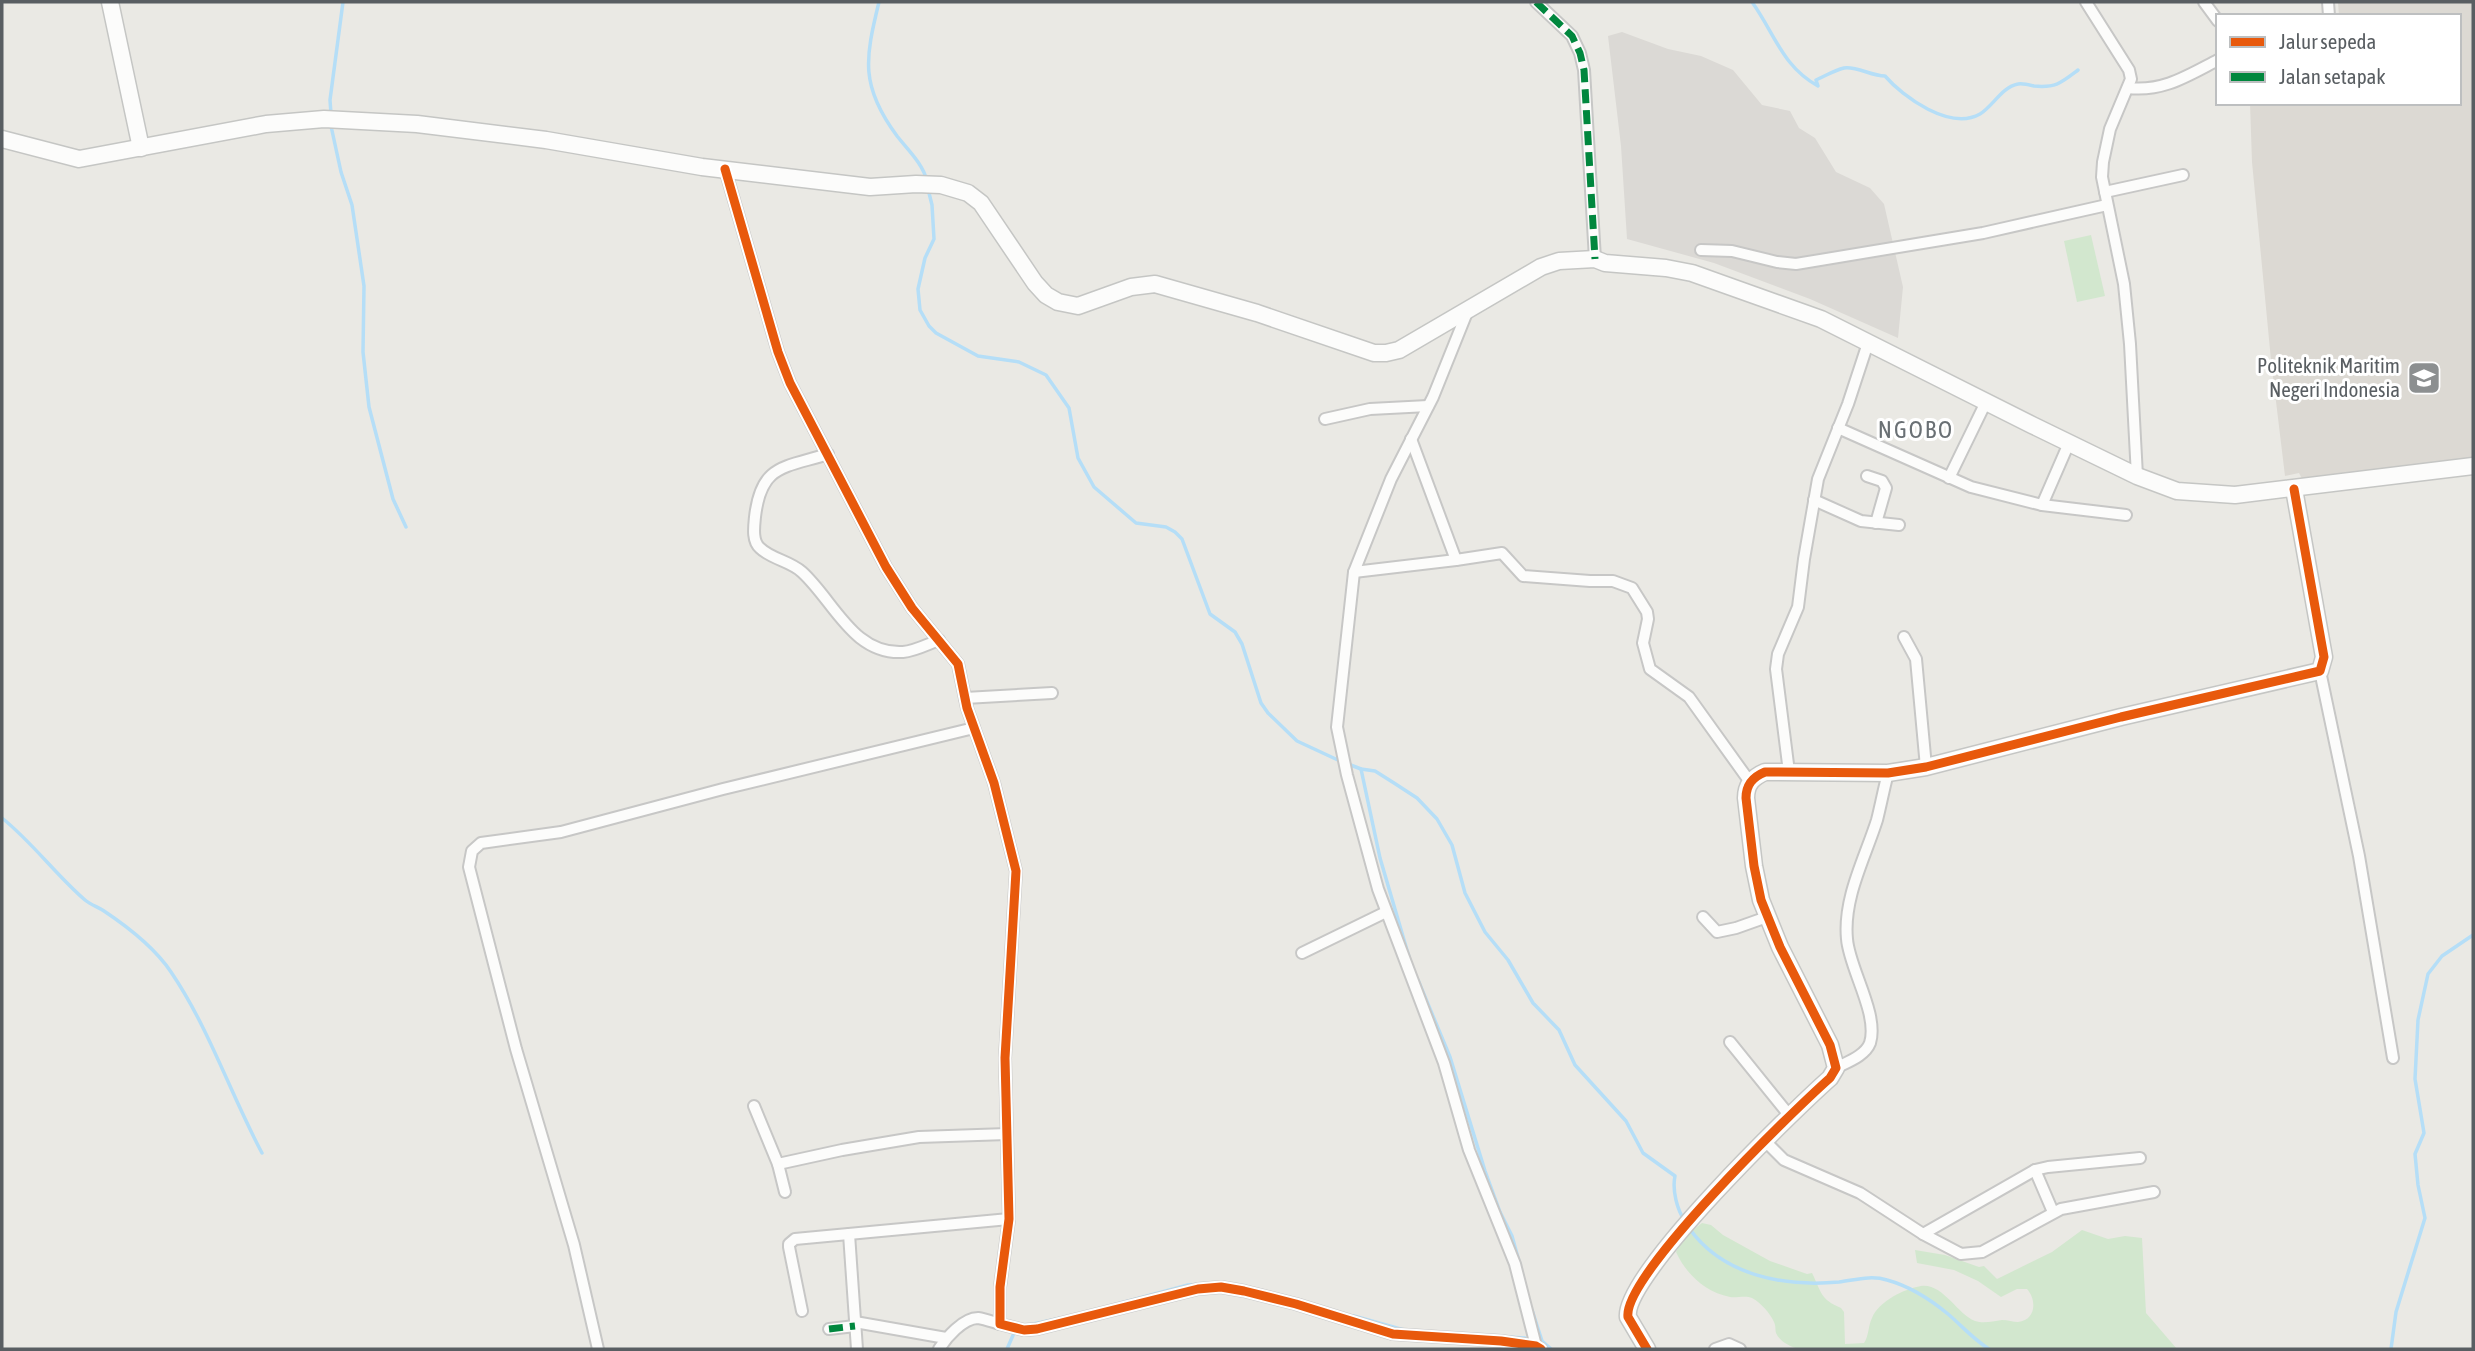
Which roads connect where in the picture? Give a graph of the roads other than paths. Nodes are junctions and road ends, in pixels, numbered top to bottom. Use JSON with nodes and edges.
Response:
{"nodes":[{"id":1,"x":110,"y":2,"type":"edge"},
{"id":2,"x":1536,"y":2,"type":"edge"},
{"id":3,"x":2086,"y":2,"type":"edge"},
{"id":4,"x":2204,"y":2,"type":"edge"},
{"id":5,"x":2216,"y":18,"type":"edge"},
{"id":6,"x":2216,"y":61,"type":"edge"},
{"id":7,"x":2128,"y":88,"type":"junction"},
{"id":8,"x":2,"y":139,"type":"edge"},
{"id":9,"x":141,"y":148,"type":"junction"},
{"id":10,"x":725,"y":169,"type":"junction"},
{"id":11,"x":2183,"y":175,"type":"dead end"},
{"id":12,"x":2105,"y":192,"type":"junction"},
{"id":13,"x":2107,"y":205,"type":"junction"},
{"id":14,"x":1701,"y":250,"type":"dead end"},
{"id":15,"x":1595,"y":259,"type":"junction"},
{"id":16,"x":1468,"y":310,"type":"junction"},
{"id":17,"x":1868,"y":344,"type":"junction"},
{"id":18,"x":1986,"y":402,"type":"junction"},
{"id":19,"x":1429,"y":406,"type":"junction"},
{"id":20,"x":1325,"y":419,"type":"dead end"},
{"id":21,"x":1838,"y":428,"type":"junction"},
{"id":22,"x":1411,"y":439,"type":"junction"},
{"id":23,"x":2070,"y":443,"type":"junction"},
{"id":24,"x":828,"y":454,"type":"junction"},
{"id":25,"x":2473,"y":466,"type":"edge"},
{"id":26,"x":1867,"y":476,"type":"dead end"},
{"id":27,"x":2137,"y":476,"type":"junction"},
{"id":28,"x":1949,"y":478,"type":"junction"},
{"id":29,"x":2294,"y":489,"type":"junction"},
{"id":30,"x":1814,"y":500,"type":"junction"},
{"id":31,"x":2042,"y":505,"type":"junction"},
{"id":32,"x":2126,"y":515,"type":"dead end"},
{"id":33,"x":1876,"y":523,"type":"junction"},
{"id":34,"x":1899,"y":525,"type":"dead end"},
{"id":35,"x":1456,"y":560,"type":"junction"},
{"id":36,"x":1354,"y":572,"type":"junction"},
{"id":37,"x":1904,"y":637,"type":"dead end"},
{"id":38,"x":939,"y":640,"type":"junction"},
{"id":39,"x":2320,"y":671,"type":"junction"},
{"id":40,"x":1052,"y":693,"type":"dead end"},
{"id":41,"x":965,"y":698,"type":"junction"},
{"id":42,"x":974,"y":728,"type":"junction"},
{"id":43,"x":1926,"y":767,"type":"junction"},
{"id":44,"x":1789,"y":772,"type":"junction"},
{"id":45,"x":1888,"y":772,"type":"junction"},
{"id":46,"x":1750,"y":782,"type":"junction"},
{"id":47,"x":1387,"y":912,"type":"junction"},
{"id":48,"x":1703,"y":917,"type":"dead end"},
{"id":49,"x":1767,"y":917,"type":"junction"},
{"id":50,"x":1301,"y":953,"type":"dead end"},
{"id":51,"x":1730,"y":1042,"type":"dead end"},
{"id":52,"x":2393,"y":1058,"type":"dead end"},
{"id":53,"x":1836,"y":1068,"type":"junction"},
{"id":54,"x":754,"y":1106,"type":"dead end"},
{"id":55,"x":1789,"y":1115,"type":"junction"},
{"id":56,"x":1007,"y":1134,"type":"junction"},
{"id":57,"x":1765,"y":1141,"type":"junction"},
{"id":58,"x":2140,"y":1158,"type":"dead end"},
{"id":59,"x":778,"y":1164,"type":"junction"},
{"id":60,"x":2035,"y":1170,"type":"junction"},
{"id":61,"x":785,"y":1192,"type":"dead end"},
{"id":62,"x":2154,"y":1192,"type":"dead end"},
{"id":63,"x":2053,"y":1212,"type":"junction"},
{"id":64,"x":1009,"y":1219,"type":"junction"},
{"id":65,"x":849,"y":1234,"type":"junction"},
{"id":66,"x":1923,"y":1234,"type":"junction"},
{"id":67,"x":802,"y":1311,"type":"dead end"},
{"id":68,"x":855,"y":1324,"type":"junction"},
{"id":69,"x":1000,"y":1324,"type":"junction"},
{"id":70,"x":829,"y":1329,"type":"dead end"},
{"id":71,"x":946,"y":1338,"type":"junction"},
{"id":72,"x":1539,"y":1348,"type":"edge"},
{"id":73,"x":598,"y":1349,"type":"edge"},
{"id":74,"x":857,"y":1349,"type":"edge"},
{"id":75,"x":939,"y":1349,"type":"edge"},
{"id":76,"x":1647,"y":1349,"type":"edge"},
{"id":77,"x":1715,"y":1349,"type":"edge"},
{"id":78,"x":1740,"y":1349,"type":"edge"}],
"edges":[{"from":1,"to":9,"type":"main road"},
{"from":2,"to":15,"type":"street"},
{"from":3,"to":7,"type":"street"},
{"from":4,"to":5,"type":"street"},
{"from":6,"to":7,"type":"street"},
{"from":7,"to":12,"type":"street"},
{"from":8,"to":9,"type":"main road"},
{"from":9,"to":10,"type":"main road"},
{"from":10,"to":16,"type":"main road"},
{"from":10,"to":24,"type":"street"},
{"from":11,"to":12,"type":"street"},
{"from":12,"to":13,"type":"street"},
{"from":13,"to":14,"type":"street"},
{"from":13,"to":27,"type":"street"},
{"from":15,"to":16,"type":"main road"},
{"from":15,"to":17,"type":"main road"},
{"from":16,"to":19,"type":"street"},
{"from":17,"to":18,"type":"main road"},
{"from":17,"to":21,"type":"street"},
{"from":18,"to":23,"type":"main road"},
{"from":18,"to":28,"type":"street"},
{"from":19,"to":20,"type":"street"},
{"from":19,"to":22,"type":"street"},
{"from":21,"to":28,"type":"street"},
{"from":21,"to":30,"type":"street"},
{"from":22,"to":35,"type":"street"},
{"from":22,"to":36,"type":"street"},
{"from":23,"to":27,"type":"main road"},
{"from":23,"to":31,"type":"street"},
{"from":24,"to":38,"type":"street"},
{"from":24,"to":38,"type":"street"},
{"from":25,"to":29,"type":"main road"},
{"from":26,"to":33,"type":"street"},
{"from":27,"to":29,"type":"main road"},
{"from":28,"to":31,"type":"street"},
{"from":29,"to":39,"type":"main road"},
{"from":30,"to":33,"type":"street"},
{"from":30,"to":44,"type":"street"},
{"from":31,"to":32,"type":"street"},
{"from":33,"to":34,"type":"street"},
{"from":35,"to":36,"type":"street"},
{"from":35,"to":46,"type":"street"},
{"from":36,"to":47,"type":"street"},
{"from":37,"to":43,"type":"street"},
{"from":38,"to":41,"type":"street"},
{"from":39,"to":43,"type":"main road"},
{"from":39,"to":52,"type":"street"},
{"from":40,"to":41,"type":"street"},
{"from":41,"to":42,"type":"street"},
{"from":42,"to":56,"type":"street"},
{"from":42,"to":73,"type":"street"},
{"from":43,"to":45,"type":"main road"},
{"from":44,"to":45,"type":"main road"},
{"from":44,"to":46,"type":"main road"},
{"from":45,"to":53,"type":"street"},
{"from":46,"to":49,"type":"main road"},
{"from":47,"to":50,"type":"street"},
{"from":47,"to":72,"type":"street"},
{"from":48,"to":49,"type":"street"},
{"from":49,"to":53,"type":"main road"},
{"from":51,"to":55,"type":"street"},
{"from":53,"to":55,"type":"main road"},
{"from":54,"to":59,"type":"street"},
{"from":55,"to":57,"type":"main road"},
{"from":56,"to":59,"type":"street"},
{"from":56,"to":64,"type":"street"},
{"from":57,"to":66,"type":"street"},
{"from":57,"to":76,"type":"main road"},
{"from":58,"to":60,"type":"street"},
{"from":59,"to":61,"type":"street"},
{"from":60,"to":63,"type":"street"},
{"from":60,"to":66,"type":"street"},
{"from":62,"to":63,"type":"street"},
{"from":63,"to":66,"type":"street"},
{"from":64,"to":65,"type":"street"},
{"from":64,"to":69,"type":"street"},
{"from":65,"to":67,"type":"street"},
{"from":65,"to":68,"type":"street"},
{"from":68,"to":70,"type":"street"},
{"from":68,"to":71,"type":"street"},
{"from":68,"to":74,"type":"street"},
{"from":69,"to":71,"type":"street"},
{"from":69,"to":72,"type":"street"},
{"from":71,"to":75,"type":"street"},
{"from":77,"to":78,"type":"street"}]}
